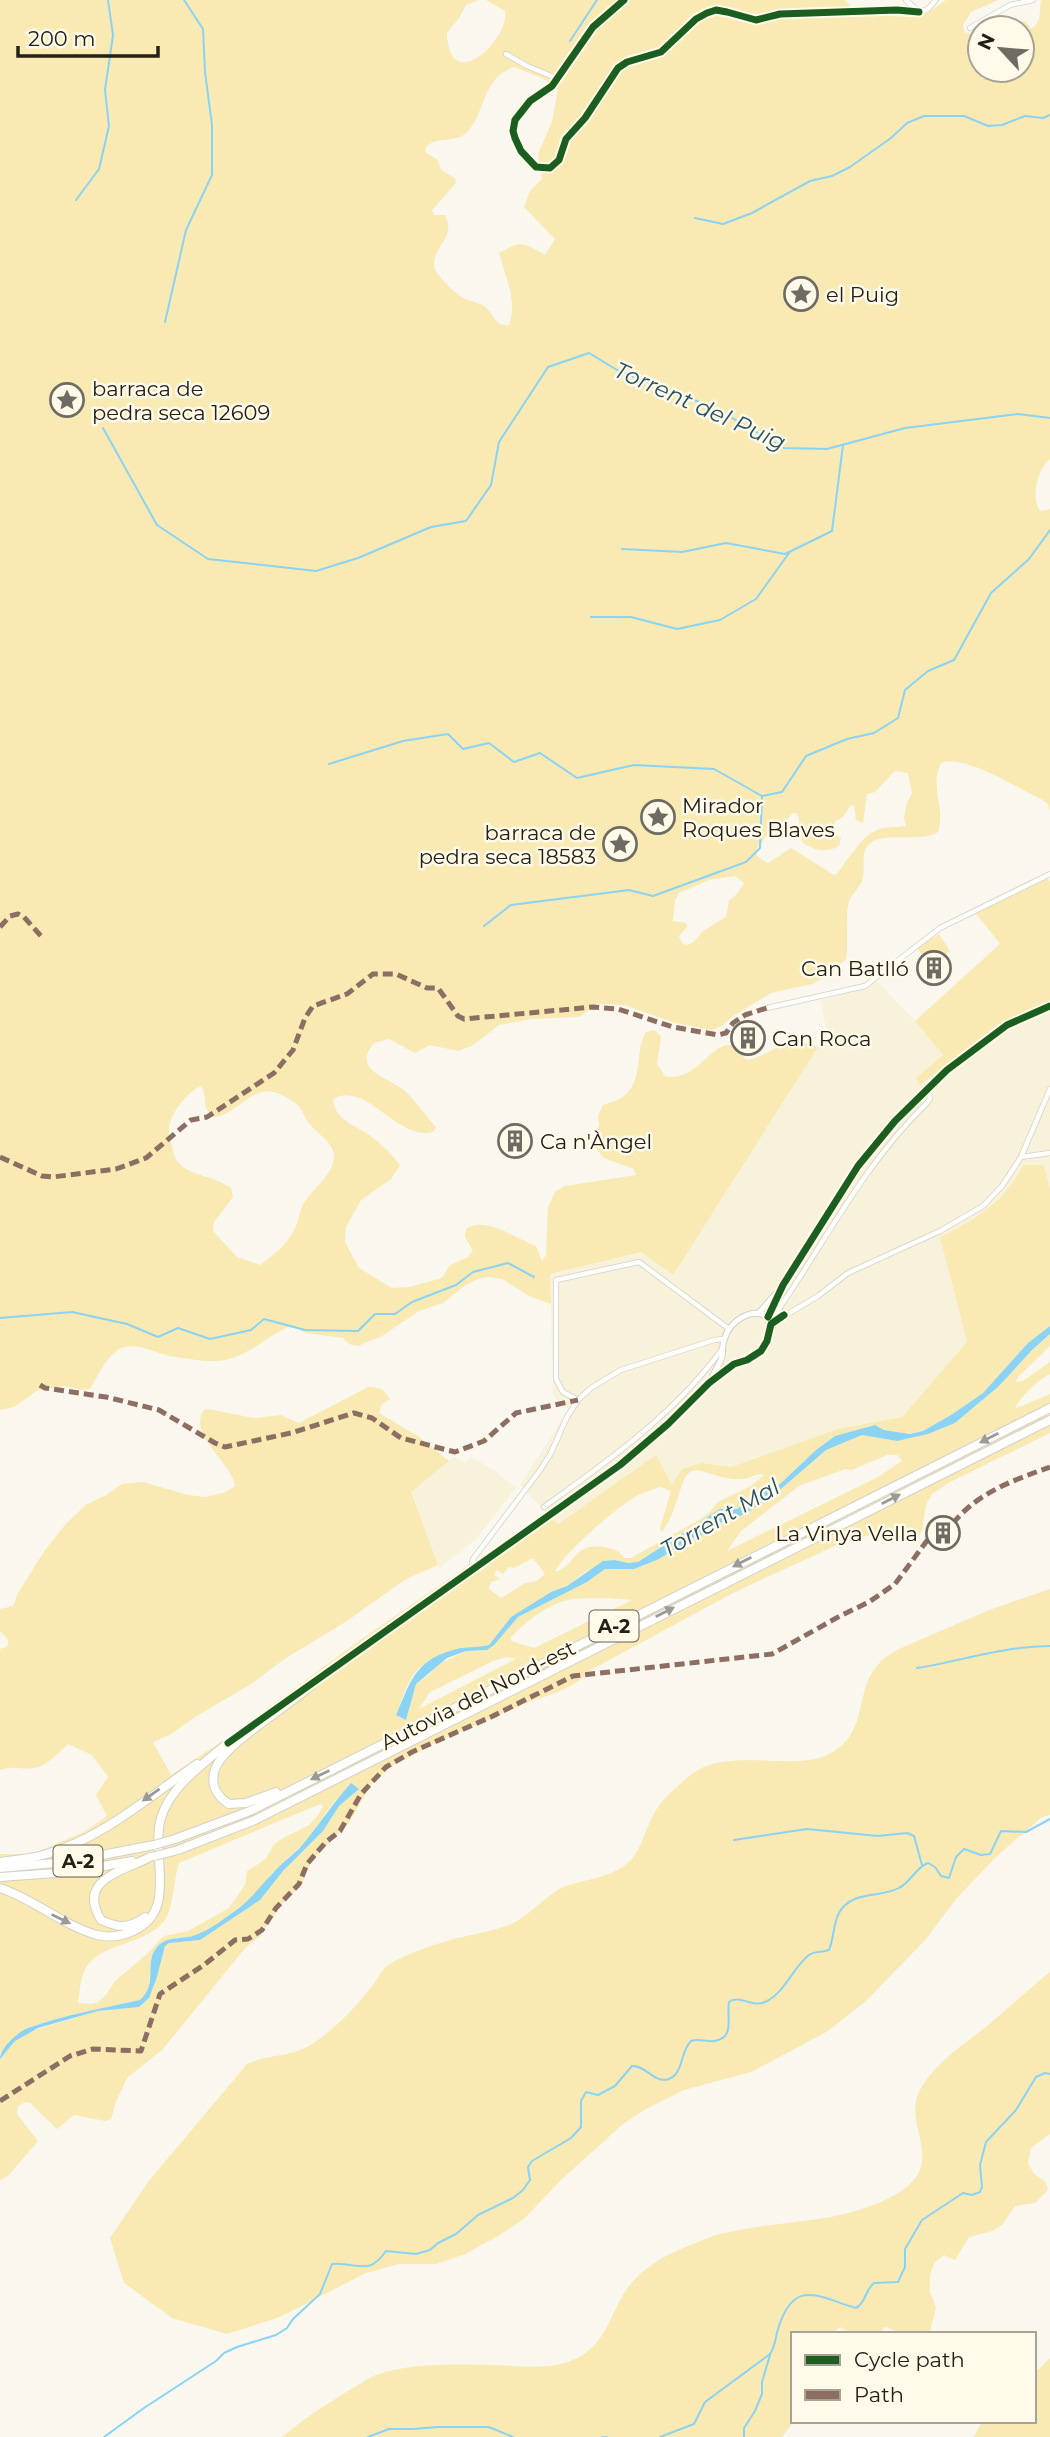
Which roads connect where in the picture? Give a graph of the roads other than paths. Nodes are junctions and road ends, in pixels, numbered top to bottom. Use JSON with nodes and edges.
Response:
{"nodes":[{"id":1,"x":624,"y":0,"type":"edge"},
{"id":2,"x":905,"y":0,"type":"edge"},
{"id":3,"x":936,"y":0,"type":"edge"},
{"id":4,"x":1033,"y":0,"type":"edge"},
{"id":5,"x":919,"y":12,"type":"junction"},
{"id":6,"x":994,"y":14,"type":"edge"},
{"id":7,"x":506,"y":54,"type":"dead end"},
{"id":8,"x":556,"y":78,"type":"junction"},
{"id":9,"x":1050,"y":874,"type":"edge"},
{"id":10,"x":1050,"y":1006,"type":"edge"},
{"id":11,"x":767,"y":1008,"type":"dead end"},
{"id":12,"x":928,"y":1087,"type":"junction"},
{"id":13,"x":1050,"y":1089,"type":"edge"},
{"id":14,"x":1050,"y":1153,"type":"edge"},
{"id":15,"x":1021,"y":1157,"type":"junction"},
{"id":16,"x":783,"y":1285,"type":"junction"},
{"id":17,"x":759,"y":1313,"type":"junction"},
{"id":18,"x":770,"y":1321,"type":"junction"},
{"id":19,"x":729,"y":1329,"type":"junction"},
{"id":20,"x":724,"y":1339,"type":"junction"},
{"id":21,"x":723,"y":1351,"type":"junction"},
{"id":22,"x":734,"y":1364,"type":"junction"},
{"id":23,"x":709,"y":1383,"type":"junction"},
{"id":24,"x":578,"y":1400,"type":"junction"},
{"id":25,"x":1050,"y":1408,"type":"edge"},
{"id":26,"x":1050,"y":1420,"type":"edge"},
{"id":27,"x":544,"y":1507,"type":"dead end"},
{"id":28,"x":470,"y":1573,"type":"junction"},
{"id":29,"x":318,"y":1679,"type":"junction"},
{"id":30,"x":228,"y":1743,"type":"junction"},
{"id":31,"x":292,"y":1788,"type":"junction"},
{"id":32,"x":153,"y":1857,"type":"junction"},
{"id":33,"x":0,"y":1862,"type":"edge"},
{"id":34,"x":0,"y":1868,"type":"edge"},
{"id":35,"x":0,"y":1877,"type":"edge"},
{"id":36,"x":0,"y":1888,"type":"edge"},
{"id":37,"x":157,"y":1905,"type":"junction"}],
"edges":[{"from":1,"to":8,"type":"street"},
{"from":2,"to":5,"type":"street"},
{"from":3,"to":5,"type":"street"},
{"from":4,"to":6,"type":"street"},
{"from":5,"to":8,"type":"street"},
{"from":7,"to":8,"type":"street"},
{"from":9,"to":11,"type":"street"},
{"from":10,"to":12,"type":"street"},
{"from":12,"to":16,"type":"street"},
{"from":12,"to":18,"type":"street"},
{"from":13,"to":15,"type":"street"},
{"from":14,"to":15,"type":"street"},
{"from":15,"to":18,"type":"street"},
{"from":16,"to":17,"type":"street"},
{"from":16,"to":18,"type":"street"},
{"from":17,"to":18,"type":"street"},
{"from":17,"to":19,"type":"street"},
{"from":18,"to":22,"type":"street"},
{"from":19,"to":20,"type":"street"},
{"from":19,"to":24,"type":"street"},
{"from":20,"to":21,"type":"street"},
{"from":20,"to":24,"type":"street"},
{"from":21,"to":22,"type":"street"},
{"from":21,"to":23,"type":"street"},
{"from":21,"to":27,"type":"street"},
{"from":22,"to":23,"type":"street"},
{"from":23,"to":28,"type":"street"},
{"from":24,"to":28,"type":"street"},
{"from":25,"to":31,"type":"highway","name":"Autovia del Nord-est","number":"A-2","one_way":true},
{"from":32,"to":26,"type":"highway","name":"Autovia del Nord-est","number":"A-2","one_way":true,"bridge":true},
{"from":28,"to":29,"type":"street"},
{"from":29,"to":30,"type":"street"},
{"from":29,"to":31,"type":"highway"},
{"from":30,"to":33,"type":"highway","one_way":true},
{"from":30,"to":37,"type":"highway"},
{"from":31,"to":34,"type":"highway","name":"Autovia del Nord-est","number":"A-2","bridge":true},
{"from":32,"to":35,"type":"highway","name":"Autovia del Nord-est","number":"A-2"},
{"from":32,"to":37,"type":"highway"},
{"from":36,"to":37,"type":"highway","one_way":true}]}
